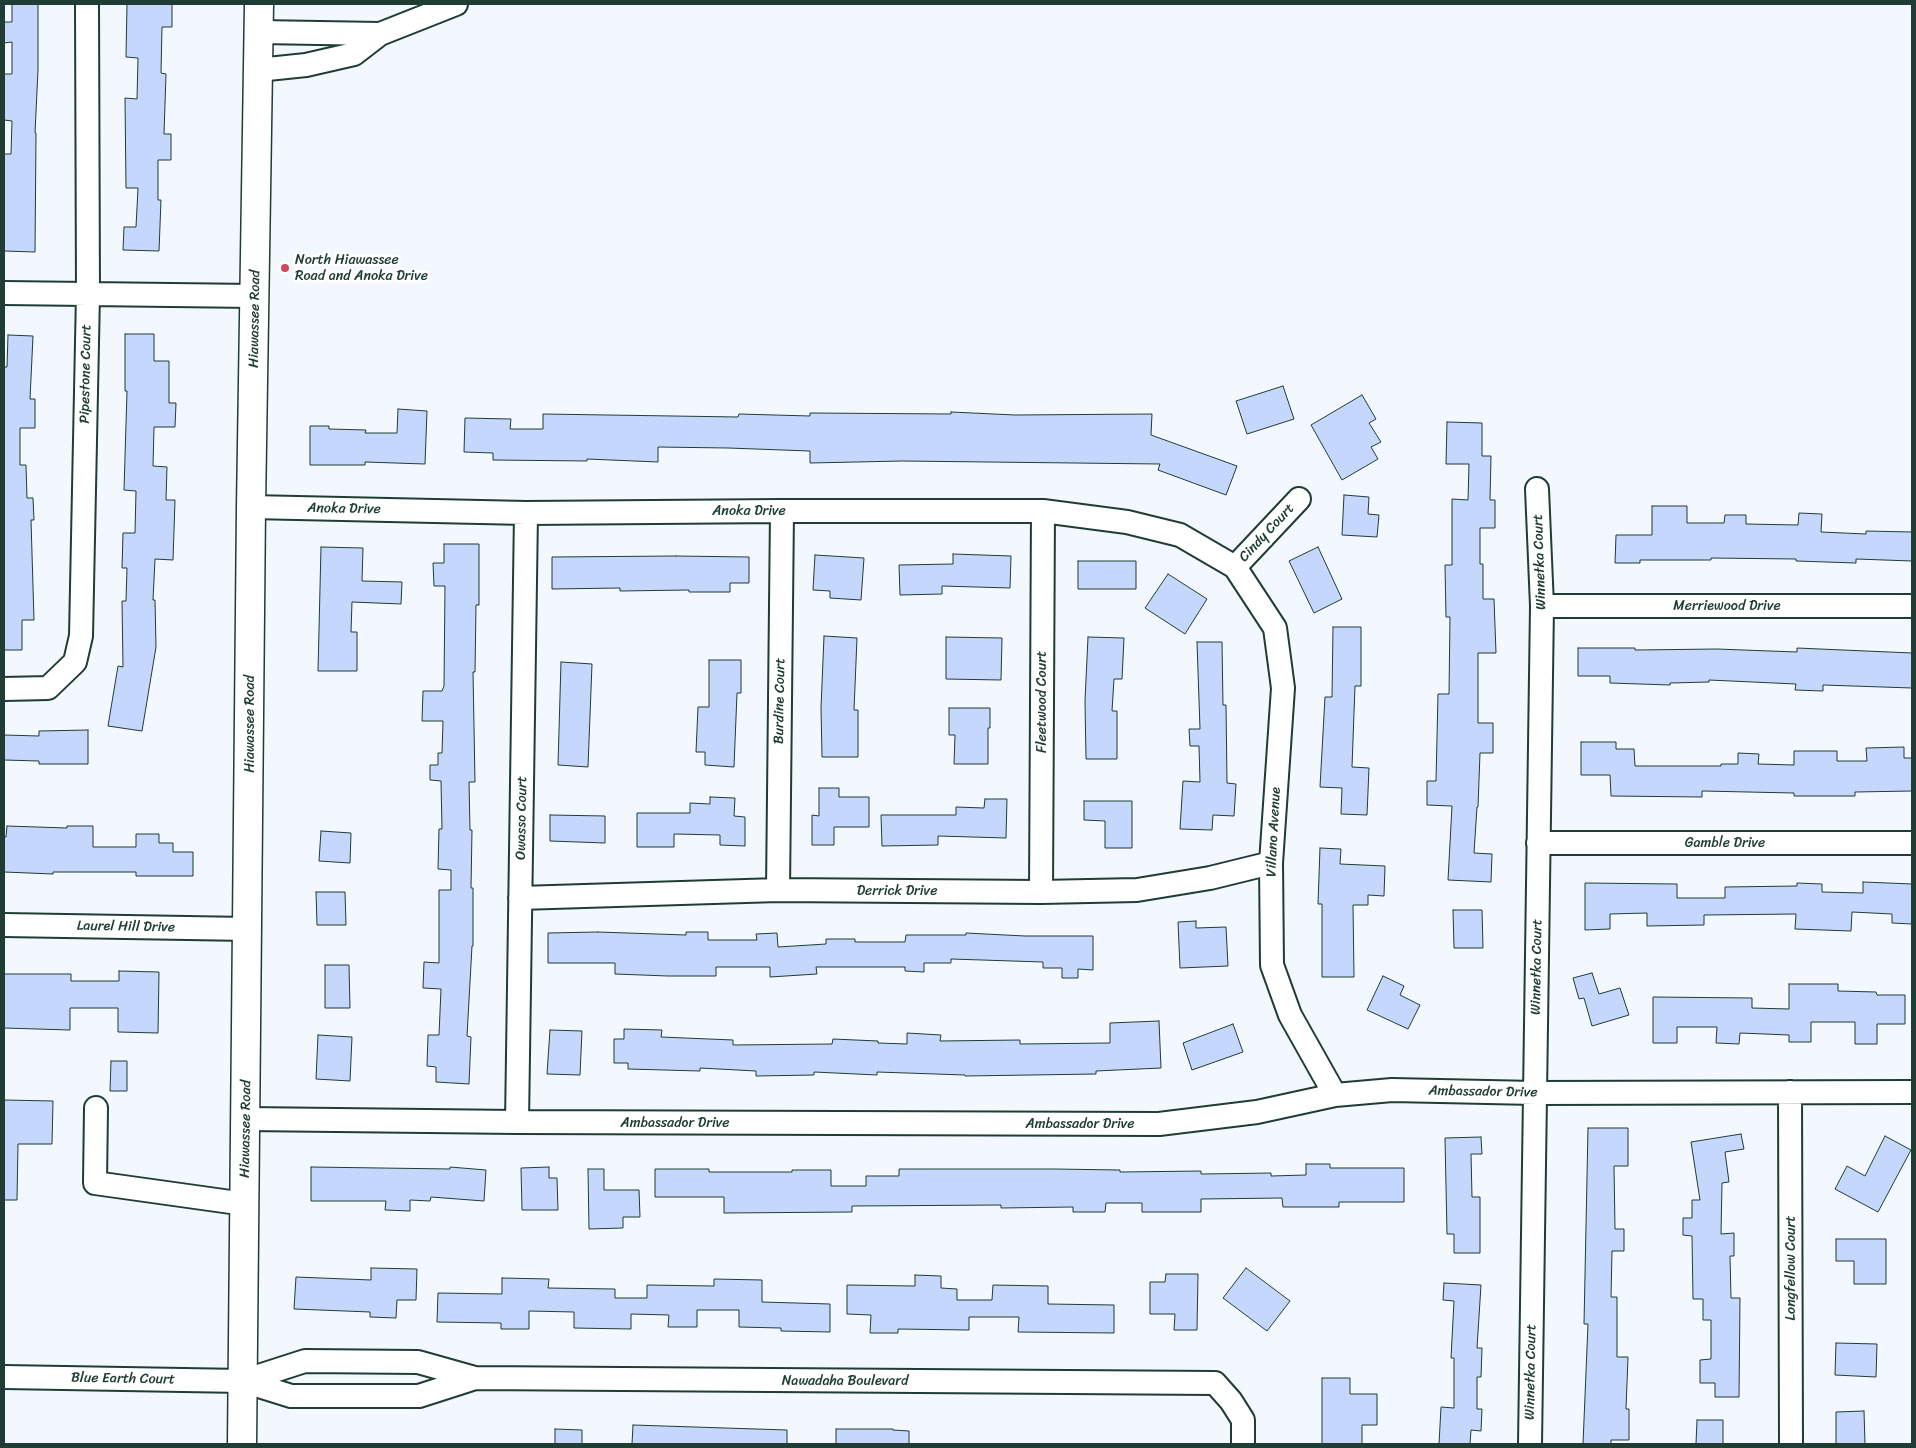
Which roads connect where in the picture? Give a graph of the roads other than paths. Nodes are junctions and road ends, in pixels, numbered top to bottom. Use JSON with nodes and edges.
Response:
{"nodes":[{"id":1,"x":87,"y":4,"type":"edge"},
{"id":2,"x":259,"y":4,"type":"edge"},
{"id":3,"x":456,"y":4,"type":"edge"},
{"id":4,"x":259,"y":32,"type":"junction"},
{"id":5,"x":380,"y":34,"type":"junction"},
{"id":6,"x":258,"y":70,"type":"junction"},
{"id":7,"x":4,"y":293,"type":"edge"},
{"id":8,"x":88,"y":294,"type":"junction"},
{"id":9,"x":255,"y":296,"type":"junction"},
{"id":10,"x":1537,"y":489,"type":"dead end"},
{"id":11,"x":1299,"y":499,"type":"dead end"},
{"id":12,"x":251,"y":507,"type":"junction"},
{"id":13,"x":782,"y":511,"type":"junction"},
{"id":14,"x":1043,"y":512,"type":"junction"},
{"id":15,"x":526,"y":513,"type":"junction"},
{"id":16,"x":1235,"y":567,"type":"junction"},
{"id":17,"x":1542,"y":606,"type":"junction"},
{"id":18,"x":1912,"y":606,"type":"edge"},
{"id":19,"x":4,"y":689,"type":"edge"},
{"id":20,"x":1538,"y":843,"type":"junction"},
{"id":21,"x":1912,"y":843,"type":"edge"},
{"id":22,"x":1271,"y":863,"type":"junction"},
{"id":23,"x":778,"y":890,"type":"junction"},
{"id":24,"x":1041,"y":892,"type":"junction"},
{"id":25,"x":520,"y":898,"type":"junction"},
{"id":26,"x":4,"y":925,"type":"edge"},
{"id":27,"x":248,"y":929,"type":"junction"},
{"id":28,"x":1790,"y":1092,"type":"junction"},
{"id":29,"x":1912,"y":1092,"type":"edge"},
{"id":30,"x":1535,"y":1093,"type":"junction"},
{"id":31,"x":1335,"y":1095,"type":"junction"},
{"id":32,"x":96,"y":1108,"type":"dead end"},
{"id":33,"x":246,"y":1119,"type":"junction"},
{"id":34,"x":517,"y":1122,"type":"junction"},
{"id":35,"x":245,"y":1204,"type":"junction"},
{"id":36,"x":4,"y":1378,"type":"edge"},
{"id":37,"x":475,"y":1378,"type":"junction"},
{"id":38,"x":243,"y":1381,"type":"junction"},
{"id":39,"x":242,"y":1444,"type":"edge"},
{"id":40,"x":1243,"y":1444,"type":"edge"},
{"id":41,"x":1530,"y":1444,"type":"edge"},
{"id":42,"x":1791,"y":1444,"type":"edge"}],
"edges":[{"from":1,"to":8,"type":"street","name":"Pipestone Court"},
{"from":2,"to":4,"type":"main road","name":"Hiawassee Road"},
{"from":3,"to":5,"type":"street"},
{"from":4,"to":5,"type":"street"},
{"from":4,"to":6,"type":"main road","name":"Hiawassee Road"},
{"from":5,"to":6,"type":"street"},
{"from":6,"to":9,"type":"main road","name":"Hiawassee Road"},
{"from":7,"to":8,"type":"street"},
{"from":8,"to":9,"type":"street"},
{"from":8,"to":19,"type":"street","name":"Pipestone Court"},
{"from":9,"to":12,"type":"main road","name":"Hiawassee Road"},
{"from":10,"to":17,"type":"street","name":"Winnetka Court"},
{"from":11,"to":16,"type":"street","name":"Cindy Court"},
{"from":12,"to":15,"type":"street","name":"Anoka Drive"},
{"from":12,"to":27,"type":"main road","name":"Hiawassee Road"},
{"from":13,"to":14,"type":"street","name":"Anoka Drive"},
{"from":13,"to":15,"type":"street","name":"Anoka Drive"},
{"from":13,"to":23,"type":"street","name":"Burdine Court"},
{"from":14,"to":16,"type":"street","name":"Anoka Drive"},
{"from":14,"to":24,"type":"street","name":"Fleetwood Court"},
{"from":15,"to":25,"type":"street","name":"Owasso Court"},
{"from":16,"to":22,"type":"street","name":"Villano Avenue"},
{"from":17,"to":18,"type":"street","name":"Merriewood Drive"},
{"from":17,"to":20,"type":"street","name":"Winnetka Court"},
{"from":20,"to":21,"type":"street","name":"Gamble Drive"},
{"from":20,"to":30,"type":"street","name":"Winnetka Court"},
{"from":22,"to":24,"type":"street","name":"Derrick Drive"},
{"from":22,"to":31,"type":"street","name":"Villano Avenue"},
{"from":23,"to":24,"type":"street","name":"Derrick Drive"},
{"from":23,"to":25,"type":"street","name":"Derrick Drive"},
{"from":25,"to":34,"type":"street","name":"Owasso Court"},
{"from":26,"to":27,"type":"street","name":"Laurel Hill Drive"},
{"from":27,"to":33,"type":"main road","name":"Hiawassee Road"},
{"from":28,"to":29,"type":"street","name":"Ambassador Drive"},
{"from":28,"to":30,"type":"street","name":"Ambassador Drive"},
{"from":28,"to":42,"type":"street","name":"Longfellow Court"},
{"from":30,"to":31,"type":"street","name":"Ambassador Drive"},
{"from":30,"to":41,"type":"street","name":"Winnetka Court"},
{"from":31,"to":34,"type":"street","name":"Ambassador Drive"},
{"from":32,"to":35,"type":"street"},
{"from":33,"to":34,"type":"street","name":"Ambassador Drive"},
{"from":33,"to":35,"type":"main road","name":"Hiawassee Road"},
{"from":35,"to":38,"type":"main road","name":"Hiawassee Road"},
{"from":36,"to":38,"type":"street","name":"Blue Earth Court"},
{"from":37,"to":38,"type":"street","name":"Nawadaha Boulevard"},
{"from":37,"to":38,"type":"street","name":"Nawadaha Boulevard"},
{"from":37,"to":40,"type":"street","name":"Nawadaha Boulevard"},
{"from":38,"to":39,"type":"main road","name":"Hiawassee Road"}]}
